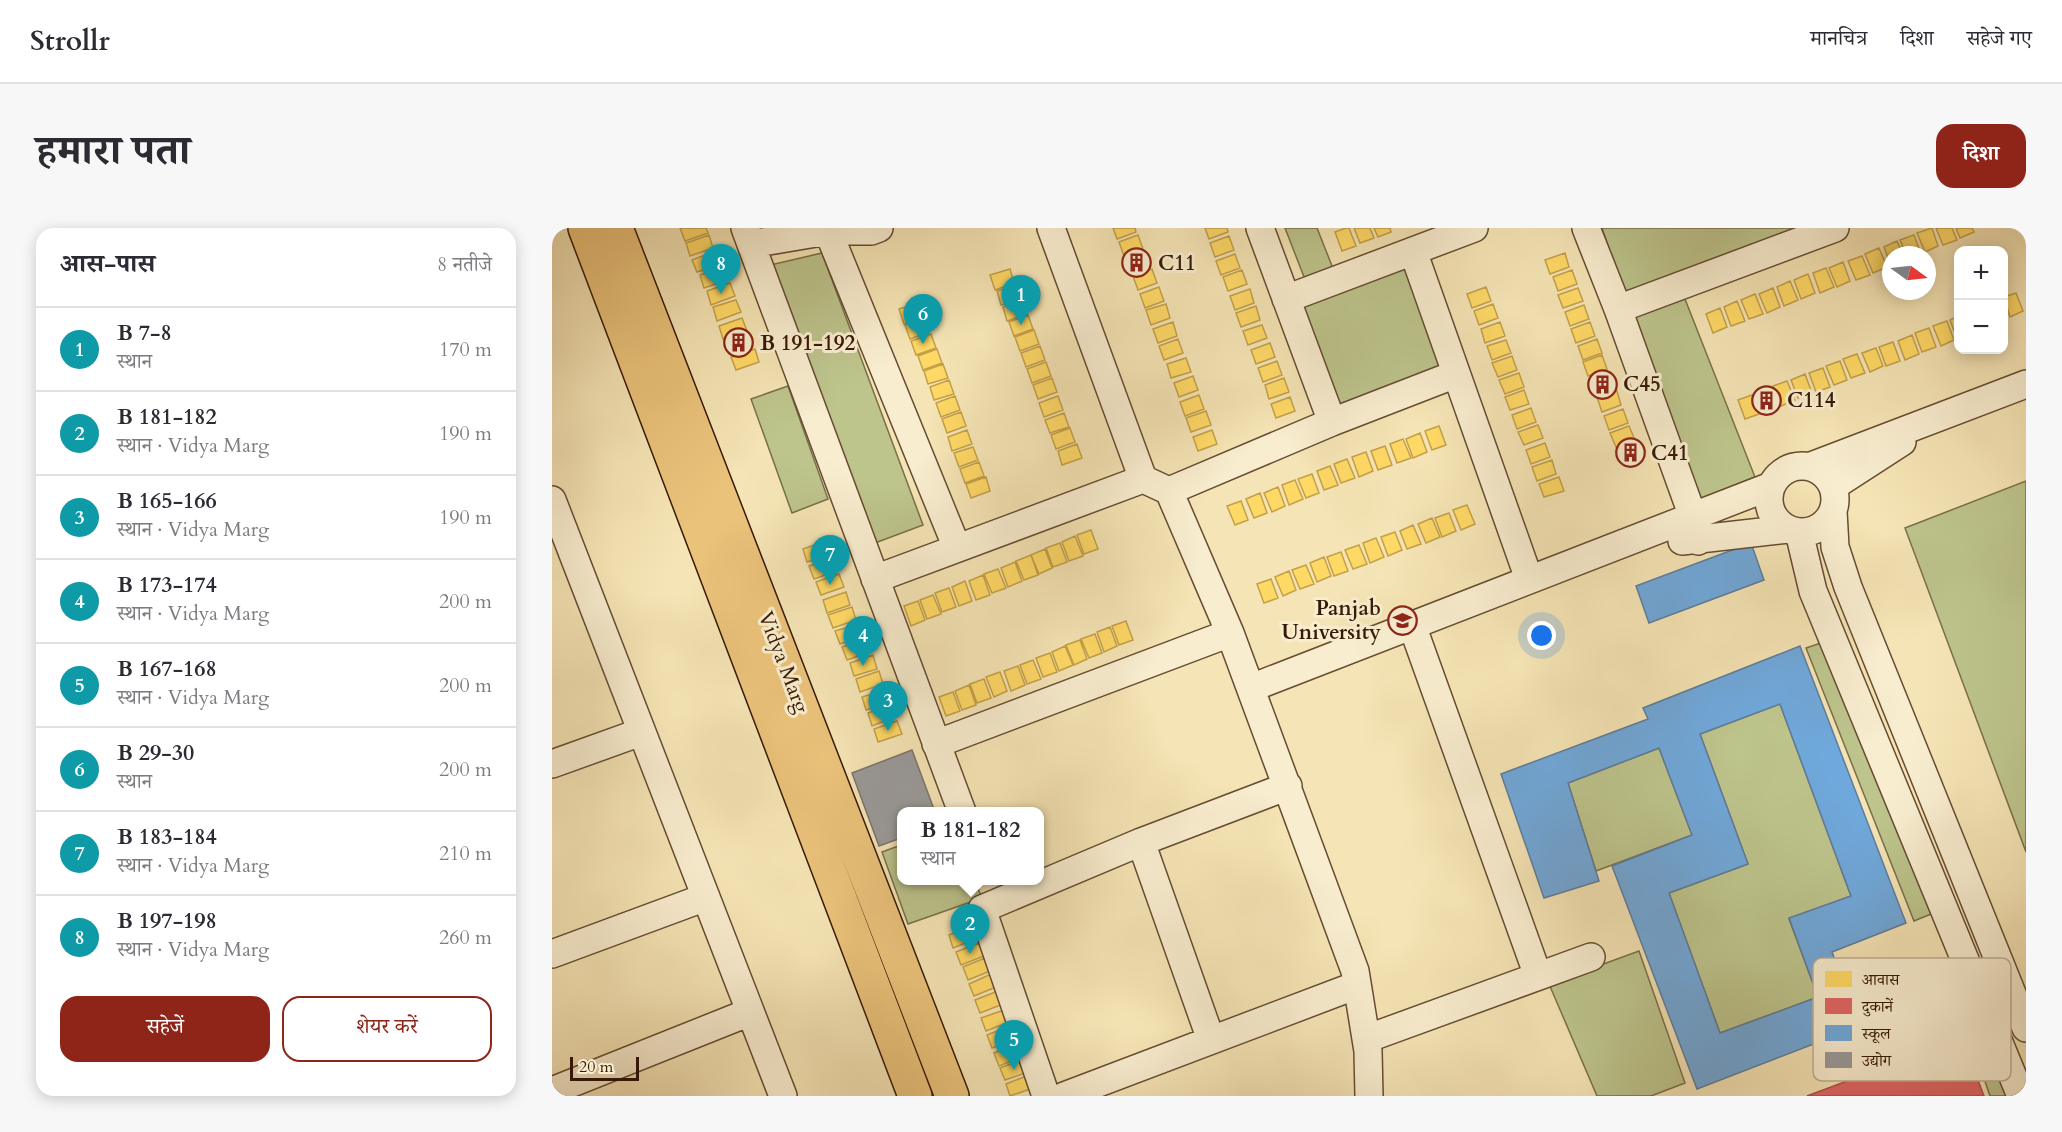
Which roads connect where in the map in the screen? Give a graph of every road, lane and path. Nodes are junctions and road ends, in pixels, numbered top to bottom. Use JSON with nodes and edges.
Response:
{"nodes":[{"id":1,"x":585,"y":228,"type":"edge"},
{"id":2,"x":616,"y":228,"type":"edge"},
{"id":3,"x":879,"y":228,"type":"edge"},
{"id":4,"x":1051,"y":228,"type":"edge"},
{"id":5,"x":1260,"y":228,"type":"edge"},
{"id":6,"x":1474,"y":228,"type":"edge"},
{"id":7,"x":1586,"y":228,"type":"edge"},
{"id":8,"x":1835,"y":228,"type":"edge"},
{"id":9,"x":835,"y":230,"type":"edge"},
{"id":10,"x":748,"y":236,"type":"edge"},
{"id":11,"x":1413,"y":251,"type":"junction"},
{"id":12,"x":1286,"y":298,"type":"junction"},
{"id":13,"x":1618,"y":309,"type":"junction"},
{"id":14,"x":1456,"y":374,"type":"junction"},
{"id":15,"x":2026,"y":384,"type":"edge"},
{"id":16,"x":1952,"y":411,"type":"junction"},
{"id":17,"x":1332,"y":422,"type":"junction"},
{"id":18,"x":1811,"y":465,"type":"junction"},
{"id":19,"x":1143,"y":479,"type":"junction"},
{"id":20,"x":1771,"y":486,"type":"junction"},
{"id":21,"x":1169,"y":491,"type":"junction"},
{"id":22,"x":1834,"y":499,"type":"junction"},
{"id":23,"x":552,"y":500,"type":"edge"},
{"id":24,"x":1696,"y":529,"type":"junction"},
{"id":25,"x":1794,"y":531,"type":"junction"},
{"id":26,"x":957,"y":548,"type":"junction"},
{"id":27,"x":875,"y":579,"type":"junction"},
{"id":28,"x":1529,"y":579,"type":"junction"},
{"id":29,"x":1412,"y":625,"type":"junction"},
{"id":30,"x":1230,"y":633,"type":"junction"},
{"id":31,"x":1251,"y":687,"type":"junction"},
{"id":32,"x":641,"y":732,"type":"junction"},
{"id":33,"x":936,"y":744,"type":"junction"},
{"id":34,"x":552,"y":764,"type":"edge"},
{"id":35,"x":1288,"y":786,"type":"junction"},
{"id":36,"x":960,"y":807,"type":"edge"},
{"id":37,"x":1141,"y":842,"type":"junction"},
{"id":38,"x":1044,"y":875,"type":"edge"},
{"id":39,"x":1014,"y":885,"type":"edge"},
{"id":40,"x":993,"y":892,"type":"edge"},
{"id":41,"x":706,"y":897,"type":"junction"},
{"id":42,"x":552,"y":954,"type":"edge"},
{"id":43,"x":1592,"y":957,"type":"dead end"},
{"id":44,"x":1964,"y":958,"type":"edge"},
{"id":45,"x":1998,"y":958,"type":"edge"},
{"id":46,"x":1538,"y":976,"type":"junction"},
{"id":47,"x":1357,"y":985,"type":"junction"},
{"id":48,"x":2011,"y":991,"type":"edge"},
{"id":49,"x":750,"y":1012,"type":"junction"},
{"id":50,"x":2026,"y":1028,"type":"edge"},
{"id":51,"x":1366,"y":1039,"type":"junction"},
{"id":52,"x":1211,"y":1040,"type":"junction"},
{"id":53,"x":2011,"y":1072,"type":"edge"},
{"id":54,"x":552,"y":1091,"type":"edge"},
{"id":55,"x":554,"y":1096,"type":"edge"},
{"id":56,"x":783,"y":1096,"type":"edge"},
{"id":57,"x":915,"y":1096,"type":"edge"},
{"id":58,"x":952,"y":1096,"type":"edge"},
{"id":59,"x":1046,"y":1096,"type":"edge"},
{"id":60,"x":1064,"y":1096,"type":"edge"},
{"id":61,"x":1369,"y":1096,"type":"edge"},
{"id":62,"x":2021,"y":1096,"type":"edge"}],
"edges":[{"from":1,"to":57,"type":"main road","name":"Vidya Marg"},
{"from":2,"to":58,"type":"main road","name":"Vidya Marg"},
{"from":3,"to":9,"type":"street"},
{"from":4,"to":19,"type":"street"},
{"from":5,"to":12,"type":"street"},
{"from":6,"to":11,"type":"street"},
{"from":7,"to":13,"type":"street"},
{"from":8,"to":13,"type":"street"},
{"from":9,"to":10,"type":"street"},
{"from":9,"to":26,"type":"street"},
{"from":10,"to":27,"type":"street"},
{"from":11,"to":12,"type":"street"},
{"from":11,"to":14,"type":"street"},
{"from":12,"to":17,"type":"street"},
{"from":13,"to":24,"type":"street"},
{"from":14,"to":17,"type":"street"},
{"from":14,"to":28,"type":"street"},
{"from":15,"to":16,"type":"street"},
{"from":16,"to":18,"type":"street"},
{"from":16,"to":22,"type":"street"},
{"from":17,"to":21,"type":"street"},
{"from":18,"to":20,"type":"street"},
{"from":18,"to":22,"type":"street"},
{"from":19,"to":21,"type":"street"},
{"from":19,"to":26,"type":"street"},
{"from":20,"to":24,"type":"street"},
{"from":20,"to":25,"type":"street"},
{"from":21,"to":30,"type":"street"},
{"from":22,"to":25,"type":"street"},
{"from":22,"to":45,"type":"street"},
{"from":23,"to":32,"type":"street"},
{"from":24,"to":25,"type":"street"},
{"from":24,"to":28,"type":"street"},
{"from":25,"to":44,"type":"street"},
{"from":26,"to":27,"type":"street"},
{"from":27,"to":33,"type":"street"},
{"from":28,"to":29,"type":"street"},
{"from":29,"to":31,"type":"street"},
{"from":29,"to":46,"type":"street"},
{"from":30,"to":31,"type":"street"},
{"from":30,"to":33,"type":"street"},
{"from":31,"to":35,"type":"street"},
{"from":32,"to":34,"type":"street"},
{"from":32,"to":41,"type":"street"},
{"from":33,"to":36,"type":"street"},
{"from":35,"to":37,"type":"street"},
{"from":35,"to":47,"type":"street"},
{"from":37,"to":38,"type":"street"},
{"from":37,"to":52,"type":"street"},
{"from":39,"to":40,"type":"street"},
{"from":40,"to":59,"type":"street"},
{"from":41,"to":42,"type":"street"},
{"from":41,"to":49,"type":"street"},
{"from":43,"to":46,"type":"street"},
{"from":46,"to":51,"type":"street"},
{"from":47,"to":51,"type":"street"},
{"from":47,"to":52,"type":"street"},
{"from":48,"to":50,"type":"street"},
{"from":49,"to":54,"type":"street"},
{"from":49,"to":56,"type":"street"},
{"from":51,"to":61,"type":"street"},
{"from":52,"to":60,"type":"street"},
{"from":53,"to":62,"type":"street"},
{"from":54,"to":55,"type":"street"}]}
